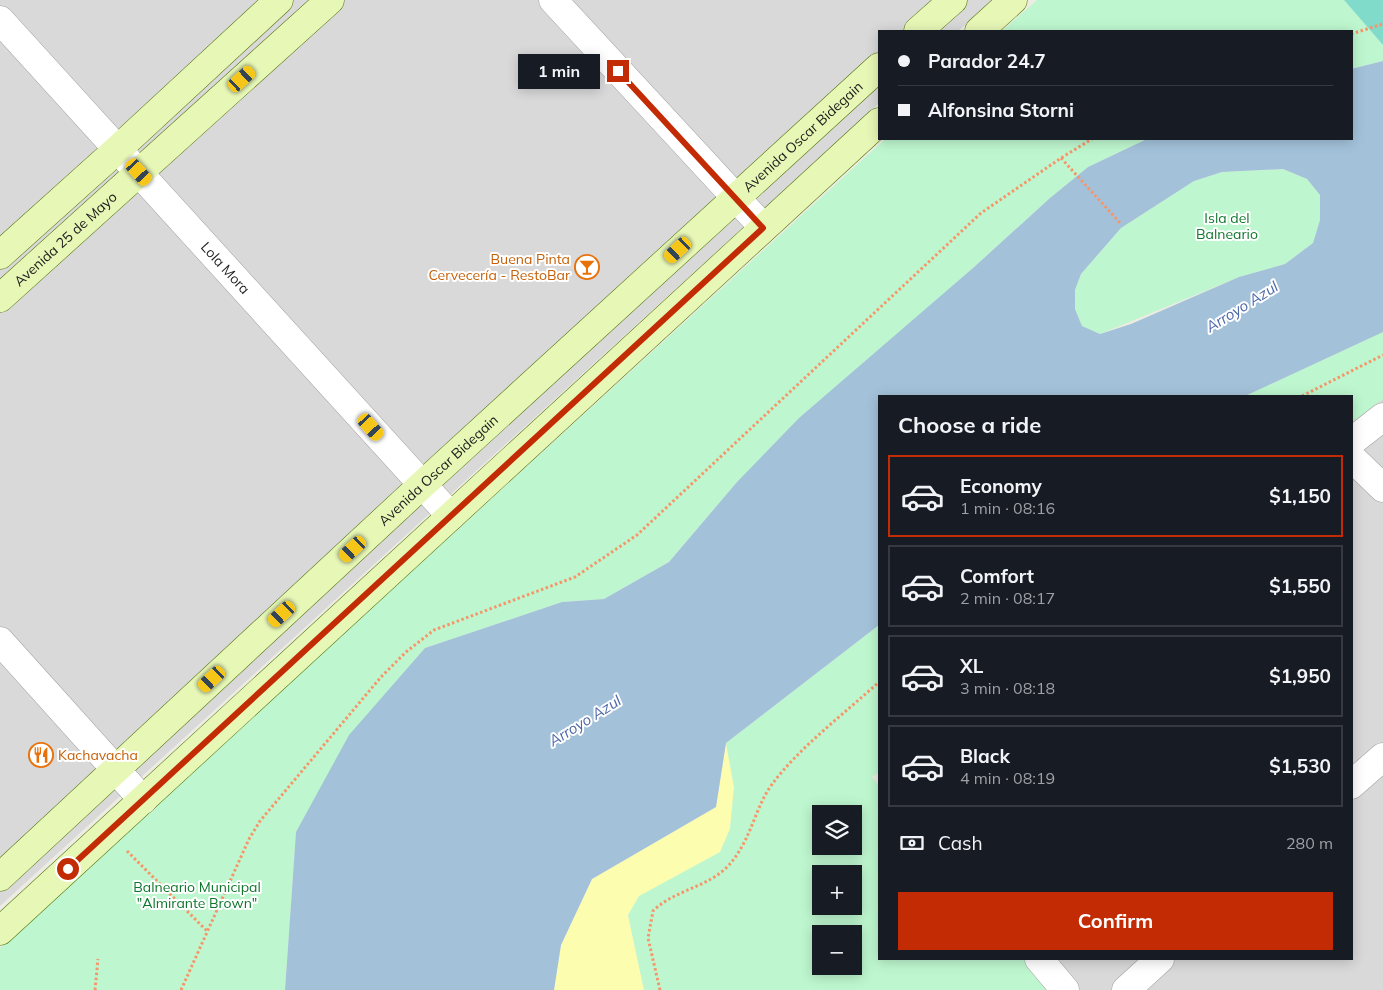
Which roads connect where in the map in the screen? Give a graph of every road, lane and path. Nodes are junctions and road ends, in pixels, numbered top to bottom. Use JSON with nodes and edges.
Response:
{"nodes":[{"id":1,"x":278,"y":0,"type":"edge"},
{"id":2,"x":330,"y":0,"type":"edge"},
{"id":3,"x":553,"y":0,"type":"edge"},
{"id":4,"x":952,"y":0,"type":"edge"},
{"id":5,"x":1013,"y":0,"type":"edge"},
{"id":6,"x":0,"y":20,"type":"edge"},
{"id":7,"x":1383,"y":24,"type":"edge"},
{"id":8,"x":919,"y":30,"type":"edge"},
{"id":9,"x":979,"y":30,"type":"edge"},
{"id":10,"x":1353,"y":33,"type":"edge"},
{"id":11,"x":878,"y":68,"type":"edge"},
{"id":12,"x":878,"y":123,"type":"edge"},
{"id":13,"x":1090,"y":140,"type":"edge"},
{"id":14,"x":118,"y":150,"type":"junction"},
{"id":15,"x":1060,"y":158,"type":"junction"},
{"id":16,"x":139,"y":172,"type":"junction"},
{"id":17,"x":735,"y":198,"type":"junction"},
{"id":18,"x":1121,"y":224,"type":"dead end"},
{"id":19,"x":763,"y":228,"type":"junction"},
{"id":20,"x":0,"y":255,"type":"edge"},
{"id":21,"x":0,"y":298,"type":"edge"},
{"id":22,"x":1383,"y":355,"type":"edge"},
{"id":23,"x":1304,"y":395,"type":"edge"},
{"id":24,"x":1383,"y":418,"type":"edge"},
{"id":25,"x":1353,"y":440,"type":"edge"},
{"id":26,"x":1353,"y":458,"type":"edge"},
{"id":27,"x":423,"y":484,"type":"junction"},
{"id":28,"x":1383,"y":488,"type":"edge"},
{"id":29,"x":451,"y":516,"type":"junction"},
{"id":30,"x":0,"y":641,"type":"edge"},
{"id":31,"x":878,"y":683,"type":"edge"},
{"id":32,"x":1383,"y":757,"type":"edge"},
{"id":33,"x":114,"y":770,"type":"junction"},
{"id":34,"x":1353,"y":783,"type":"edge"},
{"id":35,"x":143,"y":800,"type":"junction"},
{"id":36,"x":108,"y":832,"type":"junction"},
{"id":37,"x":0,"y":877,"type":"edge"},
{"id":38,"x":0,"y":931,"type":"edge"},
{"id":39,"x":208,"y":932,"type":"junction"},
{"id":40,"x":98,"y":959,"type":"dead end"},
{"id":41,"x":1040,"y":960,"type":"edge"},
{"id":42,"x":1159,"y":960,"type":"edge"},
{"id":43,"x":95,"y":990,"type":"edge"},
{"id":44,"x":181,"y":990,"type":"edge"},
{"id":45,"x":660,"y":990,"type":"edge"},
{"id":46,"x":1065,"y":990,"type":"edge"},
{"id":47,"x":1126,"y":990,"type":"edge"}],
"edges":[{"from":1,"to":14,"type":"main road"},
{"from":2,"to":16,"type":"main road","name":"Avenida 25 de Mayo"},
{"from":3,"to":17,"type":"street"},
{"from":4,"to":8,"type":"main road"},
{"from":5,"to":9,"type":"main road"},
{"from":6,"to":14,"type":"street","name":"Lola Mora"},
{"from":7,"to":10,"type":"path"},
{"from":11,"to":17,"type":"main road","name":"Avenida Oscar Bidegain"},
{"from":12,"to":19,"type":"main road"},
{"from":13,"to":15,"type":"path"},
{"from":14,"to":16,"type":"street","name":"Lola Mora"},
{"from":14,"to":20,"type":"main road"},
{"from":15,"to":18,"type":"path"},
{"from":15,"to":39,"type":"path"},
{"from":16,"to":21,"type":"main road","name":"Avenida 25 de Mayo"},
{"from":16,"to":27,"type":"street","name":"Lola Mora"},
{"from":17,"to":19,"type":"street"},
{"from":17,"to":27,"type":"main road","name":"Avenida Oscar Bidegain"},
{"from":19,"to":29,"type":"main road"},
{"from":22,"to":23,"type":"path"},
{"from":24,"to":25,"type":"street"},
{"from":26,"to":28,"type":"street"},
{"from":27,"to":29,"type":"street","name":"Lola Mora"},
{"from":27,"to":33,"type":"main road","name":"Avenida Oscar Bidegain"},
{"from":29,"to":35,"type":"main road"},
{"from":30,"to":33,"type":"street"},
{"from":31,"to":45,"type":"path"},
{"from":32,"to":34,"type":"street"},
{"from":33,"to":35,"type":"street"},
{"from":33,"to":37,"type":"main road","name":"Avenida Oscar Bidegain"},
{"from":35,"to":36,"type":"main road"},
{"from":36,"to":38,"type":"main road"},
{"from":36,"to":39,"type":"path"},
{"from":39,"to":44,"type":"path"},
{"from":40,"to":43,"type":"path"},
{"from":41,"to":46,"type":"street"},
{"from":42,"to":47,"type":"street"}]}
